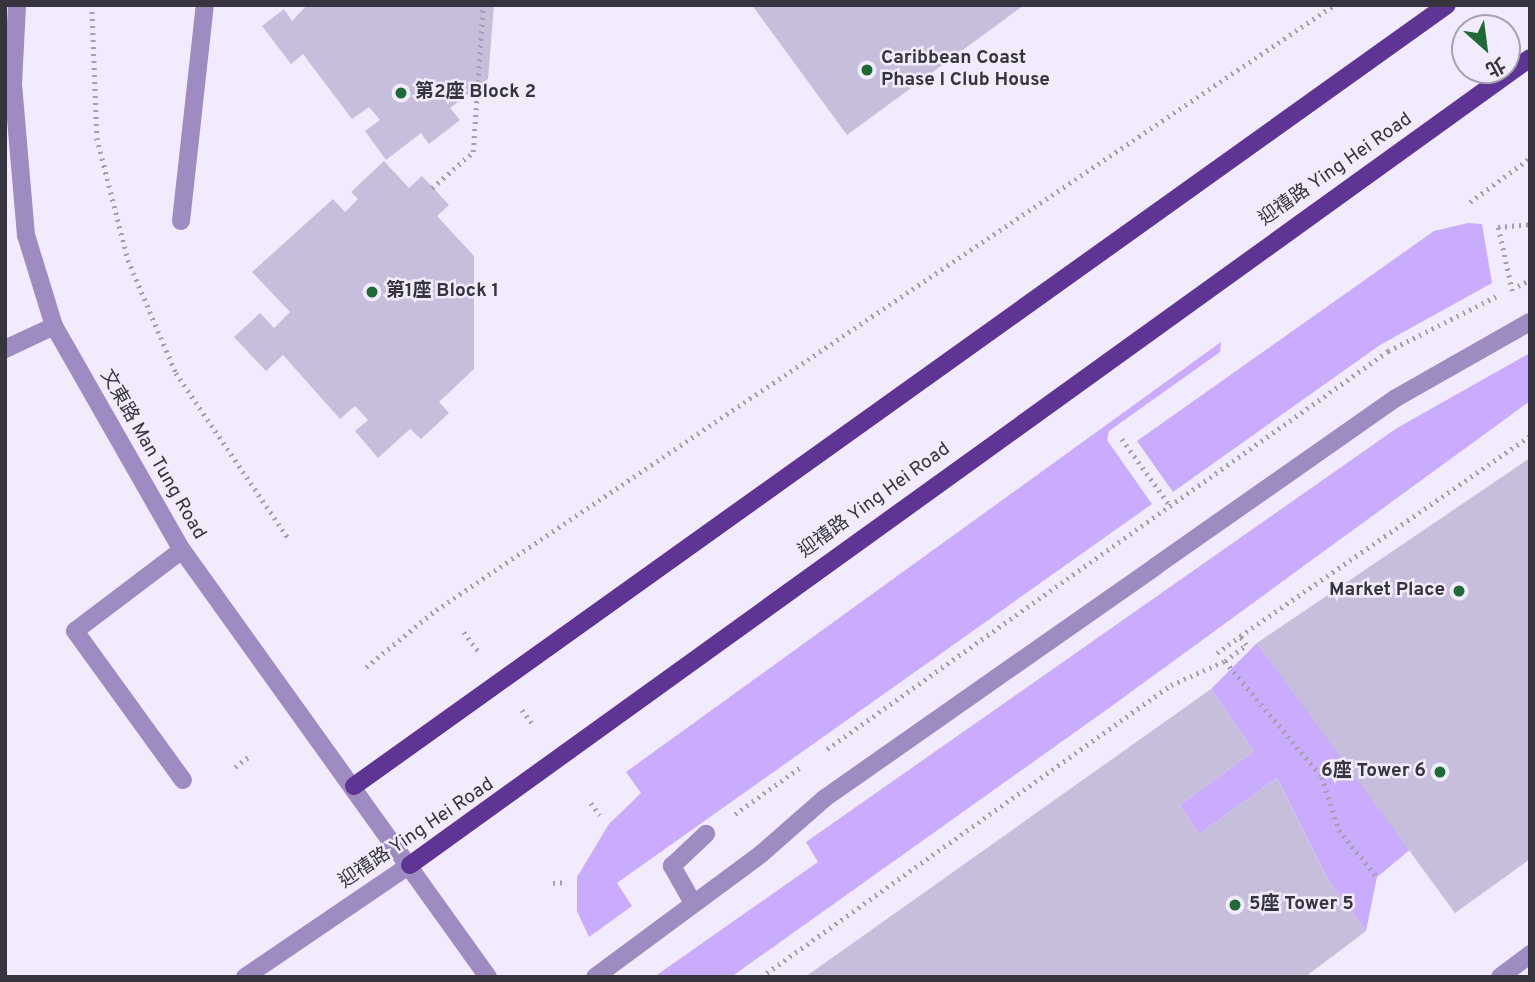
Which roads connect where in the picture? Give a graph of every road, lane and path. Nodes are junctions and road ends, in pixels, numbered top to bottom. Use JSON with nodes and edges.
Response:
{"nodes":[{"id":1,"x":18,"y":5,"type":"edge"},
{"id":2,"x":92,"y":5,"type":"edge"},
{"id":3,"x":205,"y":5,"type":"edge"},
{"id":4,"x":483,"y":5,"type":"edge"},
{"id":5,"x":1334,"y":5,"type":"edge"},
{"id":6,"x":1447,"y":5,"type":"edge"},
{"id":7,"x":1530,"y":58,"type":"edge"},
{"id":8,"x":1530,"y":158,"type":"edge"},
{"id":9,"x":432,"y":187,"type":"dead end"},
{"id":10,"x":1470,"y":202,"type":"dead end"},
{"id":11,"x":181,"y":221,"type":"dead end"},
{"id":12,"x":1530,"y":224,"type":"edge"},
{"id":13,"x":1530,"y":280,"type":"edge"},
{"id":14,"x":1511,"y":289,"type":"junction"},
{"id":15,"x":1526,"y":324,"type":"edge"},
{"id":16,"x":54,"y":326,"type":"junction"},
{"id":17,"x":5,"y":349,"type":"edge"},
{"id":18,"x":1530,"y":436,"type":"edge"},
{"id":19,"x":1122,"y":439,"type":"dead end"},
{"id":20,"x":1170,"y":506,"type":"junction"},
{"id":21,"x":289,"y":539,"type":"dead end"},
{"id":22,"x":1193,"y":541,"type":"junction"},
{"id":23,"x":182,"y":550,"type":"junction"},
{"id":24,"x":464,"y":632,"type":"dead end"},
{"id":25,"x":1240,"y":636,"type":"junction"},
{"id":26,"x":480,"y":653,"type":"dead end"},
{"id":27,"x":1217,"y":653,"type":"dead end"},
{"id":28,"x":1225,"y":662,"type":"junction"},
{"id":29,"x":366,"y":667,"type":"dead end"},
{"id":30,"x":521,"y":708,"type":"dead end"},
{"id":31,"x":532,"y":723,"type":"dead end"},
{"id":32,"x":819,"y":754,"type":"dead end"},
{"id":33,"x":251,"y":755,"type":"dead end"},
{"id":34,"x":808,"y":762,"type":"dead end"},
{"id":35,"x":235,"y":767,"type":"dead end"},
{"id":36,"x":183,"y":780,"type":"dead end"},
{"id":37,"x":354,"y":786,"type":"junction"},
{"id":38,"x":591,"y":803,"type":"dead end"},
{"id":39,"x":600,"y":815,"type":"dead end"},
{"id":40,"x":706,"y":834,"type":"joint"},
{"id":41,"x":410,"y":865,"type":"junction"},
{"id":42,"x":1377,"y":877,"type":"dead end"},
{"id":43,"x":565,"y":882,"type":"dead end"},
{"id":44,"x":553,"y":883,"type":"dead end"},
{"id":45,"x":693,"y":903,"type":"junction"},
{"id":46,"x":1530,"y":954,"type":"edge"},
{"id":47,"x":246,"y":977,"type":"edge"},
{"id":48,"x":488,"y":977,"type":"edge"},
{"id":49,"x":595,"y":977,"type":"edge"},
{"id":50,"x":761,"y":977,"type":"edge"},
{"id":51,"x":1500,"y":977,"type":"edge"}],
"edges":[{"from":1,"to":16,"type":"street","name":"文東路 Man Tung Road"},
{"from":2,"to":21,"type":"path"},
{"from":3,"to":11,"type":"street"},
{"from":4,"to":9,"type":"path"},
{"from":5,"to":29,"type":"path"},
{"from":6,"to":37,"type":"main road"},
{"from":7,"to":41,"type":"main road","name":"迎禧路 Ying Hei Road"},
{"from":8,"to":10,"type":"path"},
{"from":12,"to":14,"type":"path"},
{"from":13,"to":14,"type":"path"},
{"from":14,"to":15,"type":"path"},
{"from":14,"to":20,"type":"path"},
{"from":15,"to":22,"type":"street"},
{"from":16,"to":17,"type":"street"},
{"from":16,"to":23,"type":"street","name":"文東路 Man Tung Road"},
{"from":18,"to":25,"type":"path"},
{"from":19,"to":20,"type":"path"},
{"from":20,"to":22,"type":"path"},
{"from":20,"to":32,"type":"path"},
{"from":22,"to":45,"type":"street"},
{"from":23,"to":36,"type":"street"},
{"from":23,"to":37,"type":"street","name":"文東路 Man Tung Road"},
{"from":24,"to":26,"type":"path"},
{"from":25,"to":27,"type":"path"},
{"from":25,"to":28,"type":"path"},
{"from":28,"to":42,"type":"path"},
{"from":28,"to":50,"type":"path"},
{"from":30,"to":31,"type":"path"},
{"from":33,"to":35,"type":"path"},
{"from":34,"to":40,"type":"path"},
{"from":37,"to":41,"type":"street","name":"文東路 Man Tung Road"},
{"from":38,"to":39,"type":"path"},
{"from":40,"to":45,"type":"street"},
{"from":41,"to":47,"type":"street","name":"迎禧路 Ying Hei Road"},
{"from":41,"to":48,"type":"street","name":"文東路 Man Tung Road"},
{"from":43,"to":44,"type":"path"},
{"from":45,"to":49,"type":"street"},
{"from":46,"to":51,"type":"street"}]}
